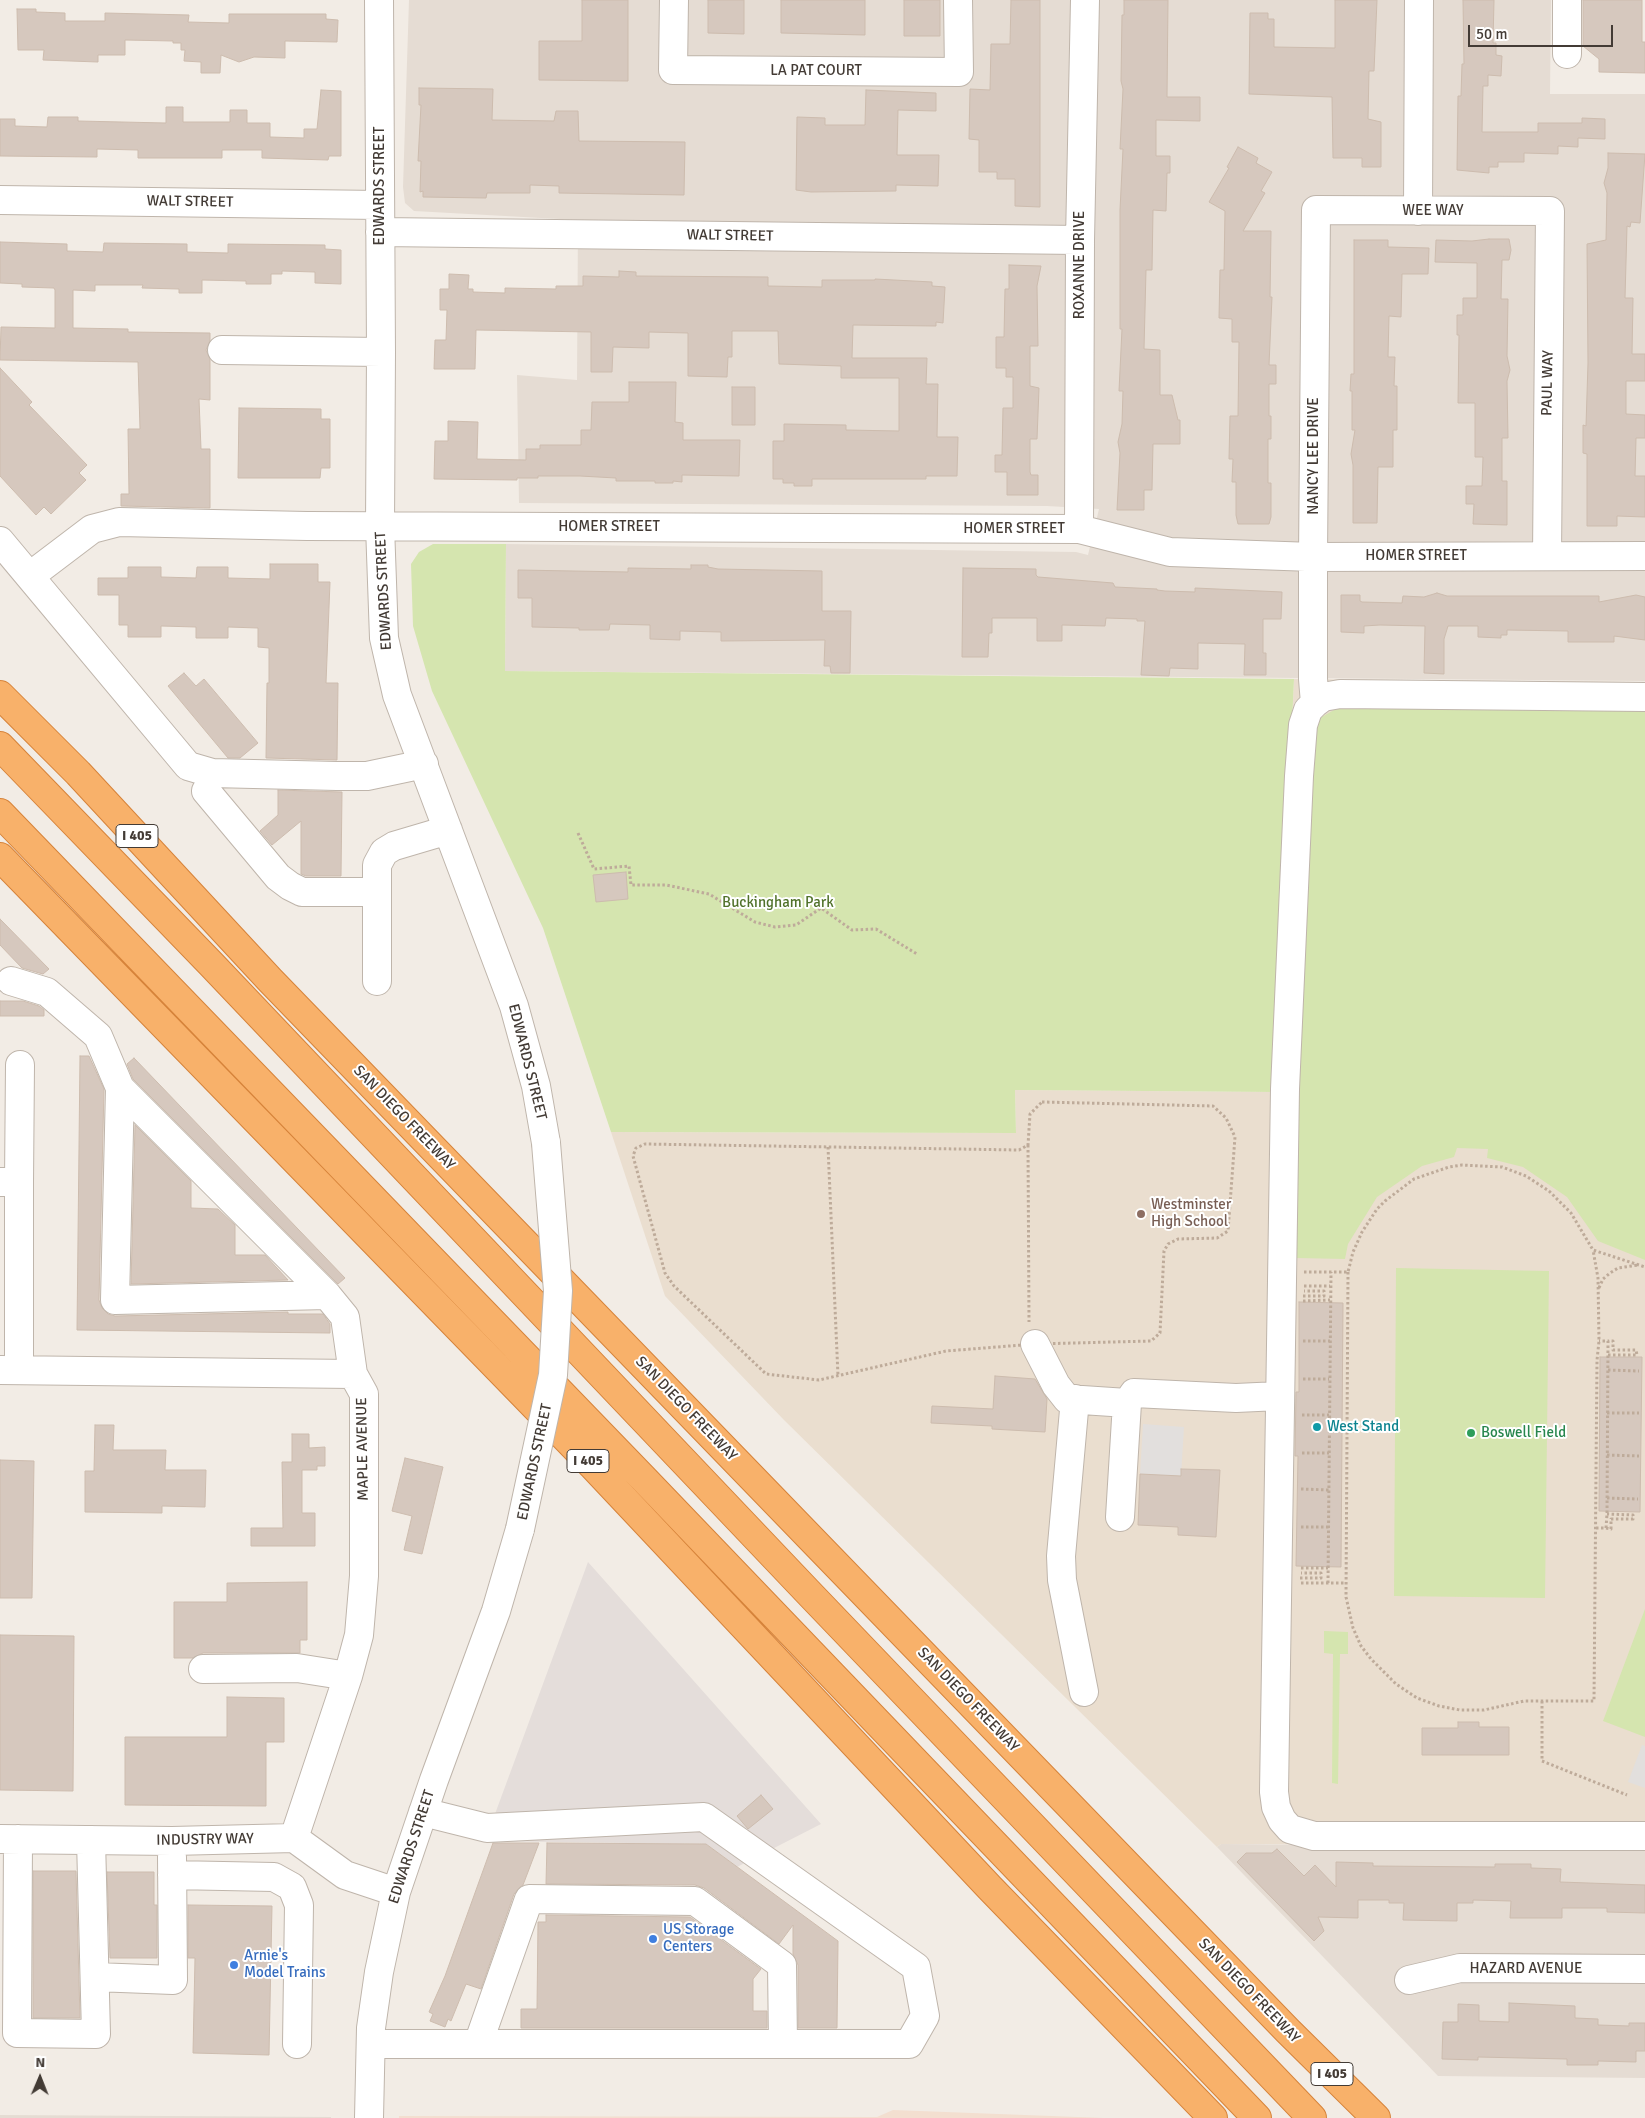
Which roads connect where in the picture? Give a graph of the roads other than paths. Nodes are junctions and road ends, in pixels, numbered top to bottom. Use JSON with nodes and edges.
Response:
{"nodes":[{"id":1,"x":379,"y":0,"type":"edge"},
{"id":2,"x":674,"y":0,"type":"edge"},
{"id":3,"x":958,"y":0,"type":"edge"},
{"id":4,"x":1084,"y":0,"type":"edge"},
{"id":5,"x":1418,"y":0,"type":"edge"},
{"id":6,"x":1567,"y":0,"type":"edge"},
{"id":7,"x":1567,"y":54,"type":"dead end"},
{"id":8,"x":0,"y":200,"type":"edge"},
{"id":9,"x":379,"y":205,"type":"junction"},
{"id":10,"x":1316,"y":210,"type":"joint"},
{"id":11,"x":1418,"y":211,"type":"junction"},
{"id":12,"x":1550,"y":211,"type":"joint"},
{"id":13,"x":380,"y":232,"type":"junction"},
{"id":14,"x":1080,"y":240,"type":"junction"},
{"id":15,"x":222,"y":350,"type":"dead end"},
{"id":16,"x":381,"y":352,"type":"junction"},
{"id":17,"x":380,"y":526,"type":"junction"},
{"id":18,"x":1079,"y":529,"type":"junction"},
{"id":19,"x":0,"y":541,"type":"edge"},
{"id":20,"x":1547,"y":556,"type":"junction"},
{"id":21,"x":1645,"y":556,"type":"edge"},
{"id":22,"x":1313,"y":557,"type":"junction"},
{"id":23,"x":30,"y":576,"type":"junction"},
{"id":24,"x":0,"y":695,"type":"edge"},
{"id":25,"x":1645,"y":697,"type":"edge"},
{"id":26,"x":1315,"y":703,"type":"junction"},
{"id":27,"x":0,"y":746,"type":"edge"},
{"id":28,"x":424,"y":764,"type":"junction"},
{"id":29,"x":206,"y":791,"type":"dead end"},
{"id":30,"x":0,"y":813,"type":"edge"},
{"id":31,"x":448,"y":830,"type":"junction"},
{"id":32,"x":0,"y":857,"type":"edge"},
{"id":33,"x":377,"y":892,"type":"junction"},
{"id":34,"x":4,"y":977,"type":"edge"},
{"id":35,"x":377,"y":981,"type":"dead end"},
{"id":36,"x":20,"y":1065,"type":"dead end"},
{"id":37,"x":120,"y":1088,"type":"junction"},
{"id":38,"x":9,"y":1182,"type":"edge"},
{"id":39,"x":327,"y":1295,"type":"junction"},
{"id":40,"x":1031,"y":1338,"type":"road end"},
{"id":41,"x":10,"y":1370,"type":"edge"},
{"id":42,"x":353,"y":1374,"type":"junction"},
{"id":43,"x":1075,"y":1399,"type":"junction"},
{"id":44,"x":1127,"y":1402,"type":"junction"},
{"id":45,"x":1288,"y":1405,"type":"junction"},
{"id":46,"x":1120,"y":1517,"type":"dead end"},
{"id":47,"x":203,"y":1669,"type":"dead end"},
{"id":48,"x":348,"y":1676,"type":"junction"},
{"id":49,"x":1084,"y":1692,"type":"dead end"},
{"id":50,"x":423,"y":1812,"type":"junction"},
{"id":51,"x":1645,"y":1836,"type":"edge"},
{"id":52,"x":294,"y":1838,"type":"junction"},
{"id":53,"x":9,"y":1839,"type":"edge"},
{"id":54,"x":92,"y":1840,"type":"junction"},
{"id":55,"x":172,"y":1840,"type":"junction"},
{"id":56,"x":172,"y":1875,"type":"junction"},
{"id":57,"x":396,"y":1892,"type":"junction"},
{"id":58,"x":1645,"y":1969,"type":"edge"},
{"id":59,"x":95,"y":1977,"type":"junction"},
{"id":60,"x":1409,"y":1980,"type":"dead end"},
{"id":61,"x":297,"y":2044,"type":"dead end"},
{"id":62,"x":371,"y":2044,"type":"junction"},
{"id":63,"x":478,"y":2044,"type":"junction"},
{"id":64,"x":783,"y":2044,"type":"junction"},
{"id":65,"x":369,"y":2118,"type":"edge"},
{"id":66,"x":1213,"y":2118,"type":"edge"},
{"id":67,"x":1256,"y":2118,"type":"edge"},
{"id":68,"x":1312,"y":2118,"type":"edge"},
{"id":69,"x":1376,"y":2118,"type":"edge"}],
"edges":[{"from":1,"to":9,"type":"street","name":"EDWARDS STREET"},
{"from":2,"to":3,"type":"street","name":"LA PAT COURT"},
{"from":4,"to":14,"type":"street","name":"ROXANNE DRIVE"},
{"from":5,"to":11,"type":"street"},
{"from":6,"to":7,"type":"street"},
{"from":8,"to":9,"type":"street","name":"WALT STREET"},
{"from":9,"to":13,"type":"street","name":"EDWARDS STREET"},
{"from":10,"to":11,"type":"street","name":"WEE WAY"},
{"from":10,"to":22,"type":"street","name":"NANCY LEE DRIVE"},
{"from":11,"to":12,"type":"street","name":"WEE WAY"},
{"from":12,"to":20,"type":"street","name":"PAUL WAY"},
{"from":13,"to":14,"type":"street","name":"WALT STREET"},
{"from":13,"to":16,"type":"street","name":"EDWARDS STREET"},
{"from":14,"to":18,"type":"street","name":"ROXANNE DRIVE"},
{"from":15,"to":16,"type":"street"},
{"from":16,"to":17,"type":"street","name":"EDWARDS STREET"},
{"from":17,"to":18,"type":"street","name":"HOMER STREET"},
{"from":17,"to":23,"type":"street","name":"HOMER STREET"},
{"from":17,"to":28,"type":"street","name":"EDWARDS STREET"},
{"from":18,"to":22,"type":"street","name":"HOMER STREET"},
{"from":19,"to":23,"type":"street"},
{"from":20,"to":21,"type":"street","name":"HOMER STREET"},
{"from":20,"to":22,"type":"street","name":"HOMER STREET"},
{"from":22,"to":26,"type":"street","name":"NANCY LEE DRIVE"},
{"from":23,"to":28,"type":"street"},
{"from":24,"to":69,"type":"highway","name":"SAN DIEGO FREEWAY","number":"I 405"},
{"from":25,"to":26,"type":"street"},
{"from":26,"to":45,"type":"street"},
{"from":27,"to":68,"type":"highway"},
{"from":28,"to":31,"type":"street","name":"EDWARDS STREET"},
{"from":29,"to":33,"type":"street"},
{"from":30,"to":67,"type":"highway"},
{"from":31,"to":33,"type":"street"},
{"from":31,"to":50,"type":"street","name":"EDWARDS STREET","bridge":true},
{"from":32,"to":66,"type":"highway","number":"I 405"},
{"from":33,"to":35,"type":"street"},
{"from":34,"to":37,"type":"street"},
{"from":36,"to":38,"type":"street"},
{"from":37,"to":39,"type":"street","name":"MAPLE AVENUE"},
{"from":37,"to":39,"type":"street"},
{"from":38,"to":41,"type":"street"},
{"from":39,"to":42,"type":"street","name":"MAPLE AVENUE"},
{"from":40,"to":43,"type":"street"},
{"from":41,"to":42,"type":"street"},
{"from":42,"to":48,"type":"street","name":"MAPLE AVENUE"},
{"from":43,"to":44,"type":"street"},
{"from":43,"to":49,"type":"street"},
{"from":44,"to":45,"type":"street"},
{"from":44,"to":46,"type":"street"},
{"from":45,"to":51,"type":"street"},
{"from":47,"to":48,"type":"street"},
{"from":48,"to":52,"type":"street","name":"MAPLE AVENUE"},
{"from":50,"to":57,"type":"street","name":"EDWARDS STREET"},
{"from":50,"to":64,"type":"street"},
{"from":52,"to":55,"type":"street","name":"INDUSTRY WAY"},
{"from":52,"to":57,"type":"street"},
{"from":53,"to":54,"type":"street","name":"INDUSTRY WAY"},
{"from":53,"to":59,"type":"street"},
{"from":54,"to":55,"type":"street","name":"INDUSTRY WAY"},
{"from":54,"to":59,"type":"street"},
{"from":55,"to":56,"type":"street"},
{"from":56,"to":59,"type":"street"},
{"from":56,"to":61,"type":"street"},
{"from":57,"to":62,"type":"street","name":"EDWARDS STREET"},
{"from":58,"to":60,"type":"street","name":"HAZARD AVENUE"},
{"from":62,"to":63,"type":"street"},
{"from":62,"to":65,"type":"street","name":"EDWARDS STREET"},
{"from":63,"to":64,"type":"street"},
{"from":63,"to":64,"type":"street"}]}
